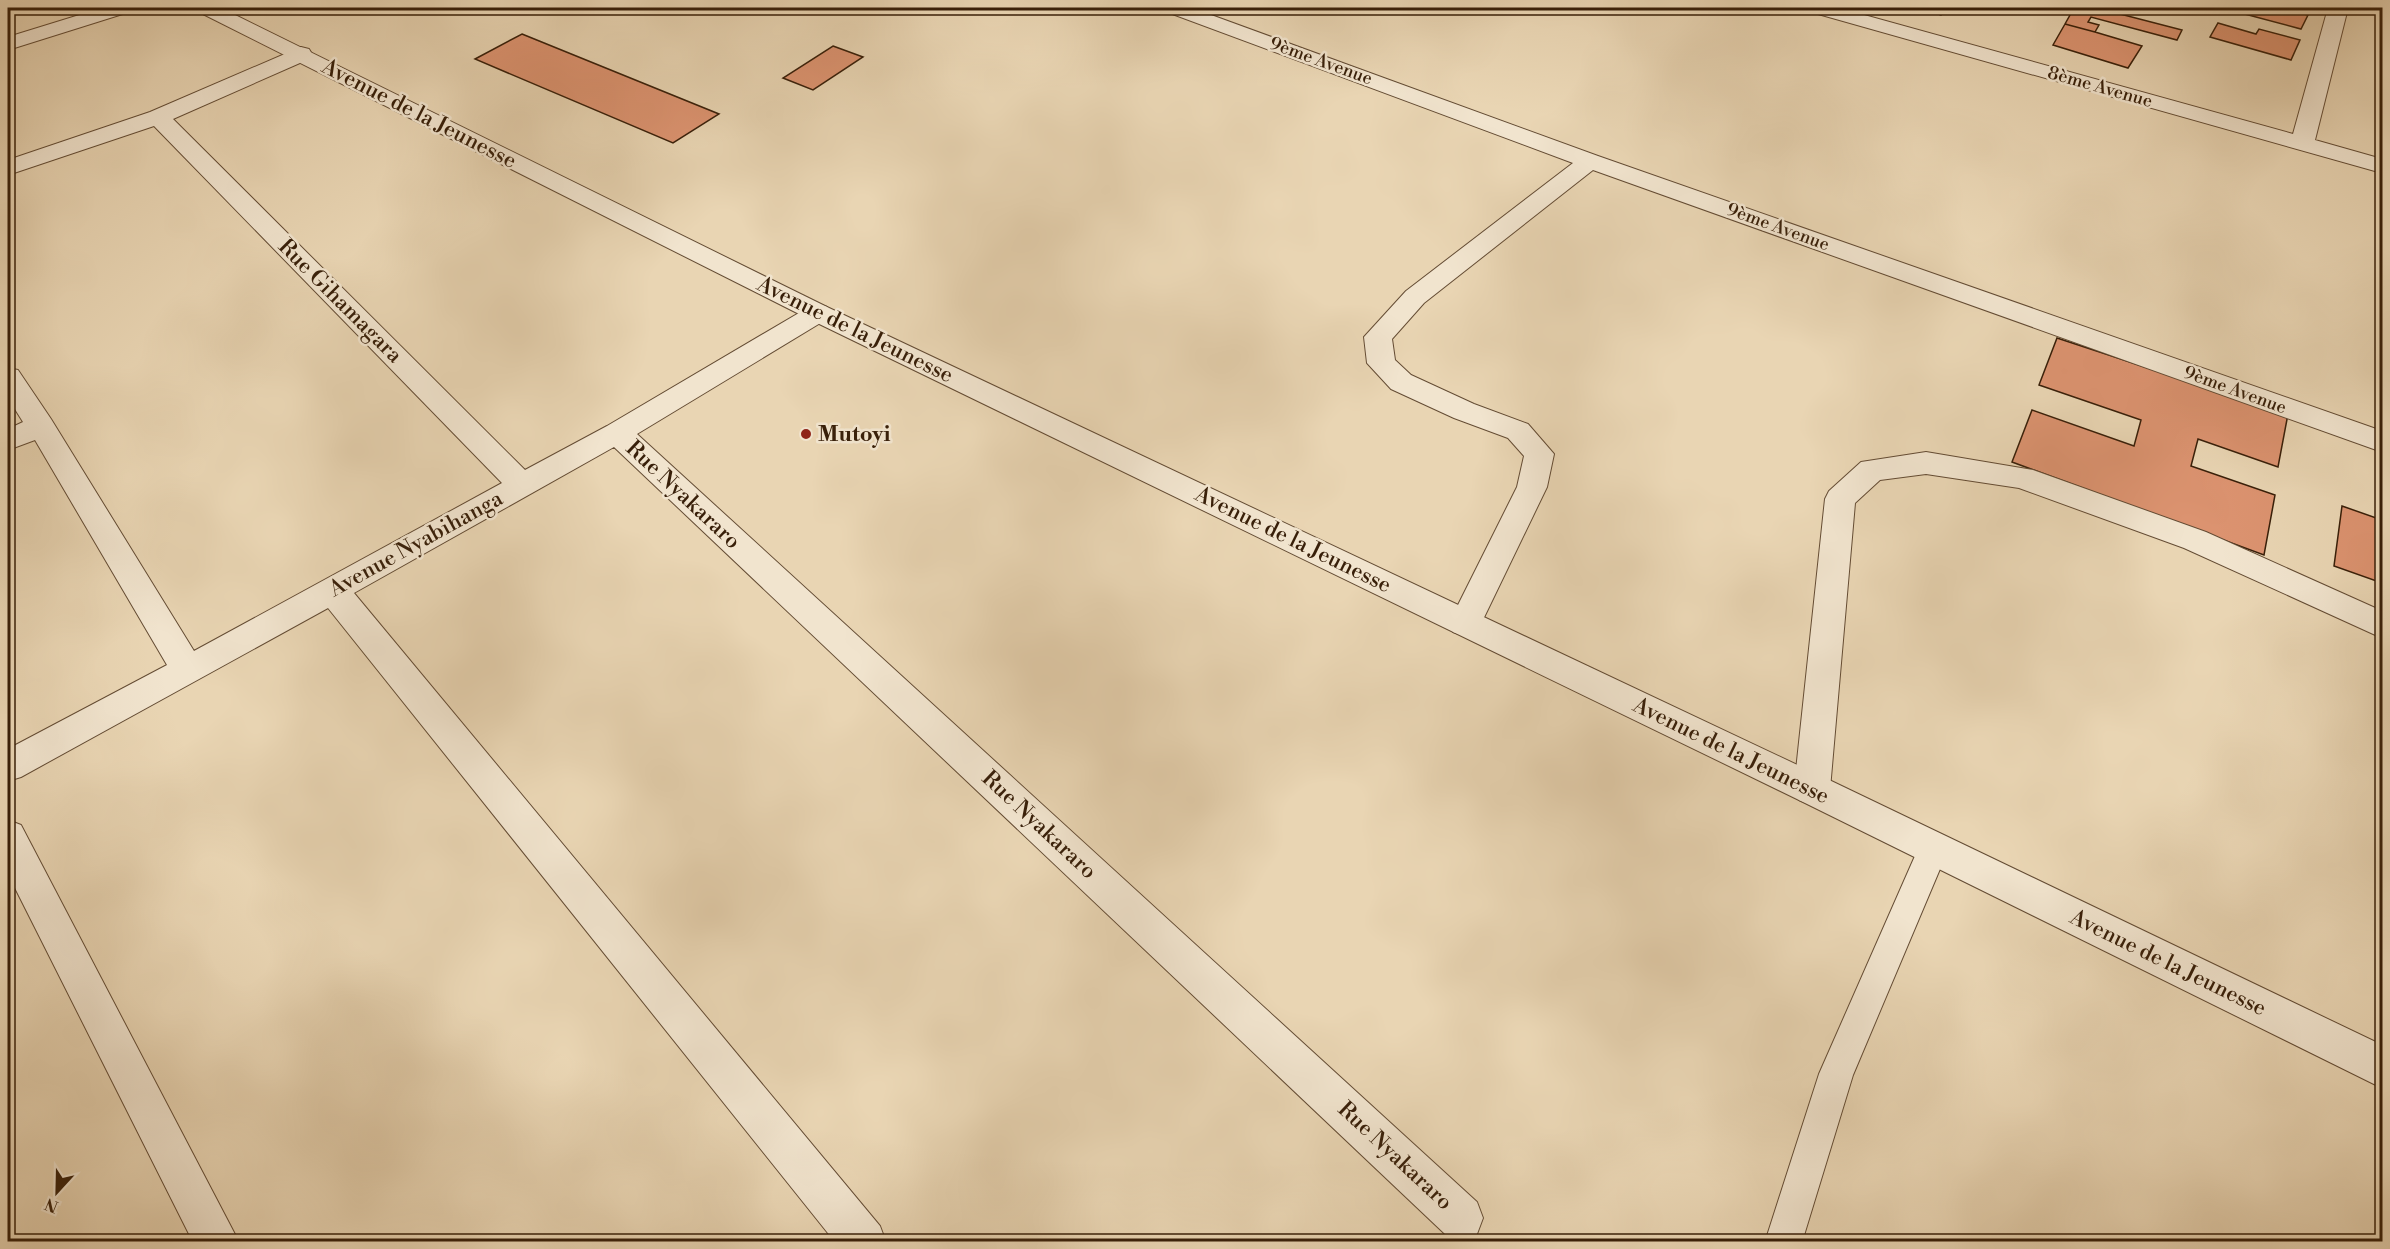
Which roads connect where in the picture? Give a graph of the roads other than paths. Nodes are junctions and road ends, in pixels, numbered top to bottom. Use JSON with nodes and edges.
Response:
{"nodes":[{"id":1,"x":122,"y":8,"type":"edge"},
{"id":2,"x":206,"y":8,"type":"edge"},
{"id":3,"x":1174,"y":8,"type":"edge"},
{"id":4,"x":1818,"y":8,"type":"edge"},
{"id":5,"x":2338,"y":8,"type":"edge"},
{"id":6,"x":2374,"y":8,"type":"edge"},
{"id":7,"x":2382,"y":10,"type":"edge"},
{"id":8,"x":8,"y":44,"type":"edge"},
{"id":9,"x":301,"y":54,"type":"junction"},
{"id":10,"x":158,"y":117,"type":"junction"},
{"id":11,"x":2302,"y":143,"type":"junction"},
{"id":12,"x":1590,"y":161,"type":"junction"},
{"id":13,"x":2382,"y":166,"type":"edge"},
{"id":14,"x":8,"y":168,"type":"edge"},
{"id":15,"x":818,"y":313,"type":"junction"},
{"id":16,"x":8,"y":377,"type":"edge"},
{"id":17,"x":41,"y":426,"type":"junction"},
{"id":18,"x":617,"y":433,"type":"junction"},
{"id":19,"x":8,"y":440,"type":"edge"},
{"id":20,"x":2382,"y":442,"type":"edge"},
{"id":21,"x":522,"y":485,"type":"junction"},
{"id":22,"x":333,"y":591,"type":"junction"},
{"id":23,"x":1465,"y":623,"type":"junction"},
{"id":24,"x":2382,"y":625,"type":"edge"},
{"id":25,"x":188,"y":670,"type":"junction"},
{"id":26,"x":8,"y":765,"type":"edge"},
{"id":27,"x":1812,"y":789,"type":"junction"},
{"id":28,"x":8,"y":837,"type":"edge"},
{"id":29,"x":1933,"y":850,"type":"junction"},
{"id":30,"x":2382,"y":1067,"type":"edge"},
{"id":31,"x":1461,"y":1218,"type":"dead end"},
{"id":32,"x":217,"y":1242,"type":"edge"},
{"id":33,"x":864,"y":1242,"type":"edge"},
{"id":34,"x":1783,"y":1242,"type":"edge"}],
"edges":[{"from":1,"to":8,"type":"street"},
{"from":2,"to":9,"type":"street","name":"Avenue de la Jeunesse"},
{"from":3,"to":12,"type":"street","name":"9ème Avenue"},
{"from":4,"to":11,"type":"street","name":"8ème Avenue"},
{"from":5,"to":11,"type":"street"},
{"from":6,"to":7,"type":"street"},
{"from":9,"to":10,"type":"street"},
{"from":9,"to":15,"type":"street","name":"Avenue de la Jeunesse"},
{"from":10,"to":14,"type":"street"},
{"from":10,"to":21,"type":"street","name":"Rue Gihamagara"},
{"from":11,"to":13,"type":"street","name":"8ème Avenue"},
{"from":12,"to":20,"type":"street","name":"9ème Avenue"},
{"from":12,"to":23,"type":"street"},
{"from":15,"to":18,"type":"street","name":"Avenue Nyabihanga"},
{"from":15,"to":23,"type":"street","name":"Avenue de la Jeunesse"},
{"from":16,"to":17,"type":"street"},
{"from":17,"to":19,"type":"street"},
{"from":17,"to":25,"type":"street"},
{"from":18,"to":21,"type":"street","name":"Avenue Nyabihanga"},
{"from":18,"to":31,"type":"street","name":"Rue Nyakararo"},
{"from":21,"to":22,"type":"street","name":"Avenue Nyabihanga"},
{"from":22,"to":25,"type":"street","name":"Avenue Nyabihanga"},
{"from":22,"to":33,"type":"street"},
{"from":23,"to":27,"type":"street","name":"Avenue de la Jeunesse"},
{"from":24,"to":27,"type":"street"},
{"from":25,"to":26,"type":"street","name":"Avenue Nyabihanga"},
{"from":27,"to":29,"type":"street","name":"Avenue de la Jeunesse"},
{"from":28,"to":32,"type":"street"},
{"from":29,"to":30,"type":"street","name":"Avenue de la Jeunesse"},
{"from":29,"to":34,"type":"lane"}]}
